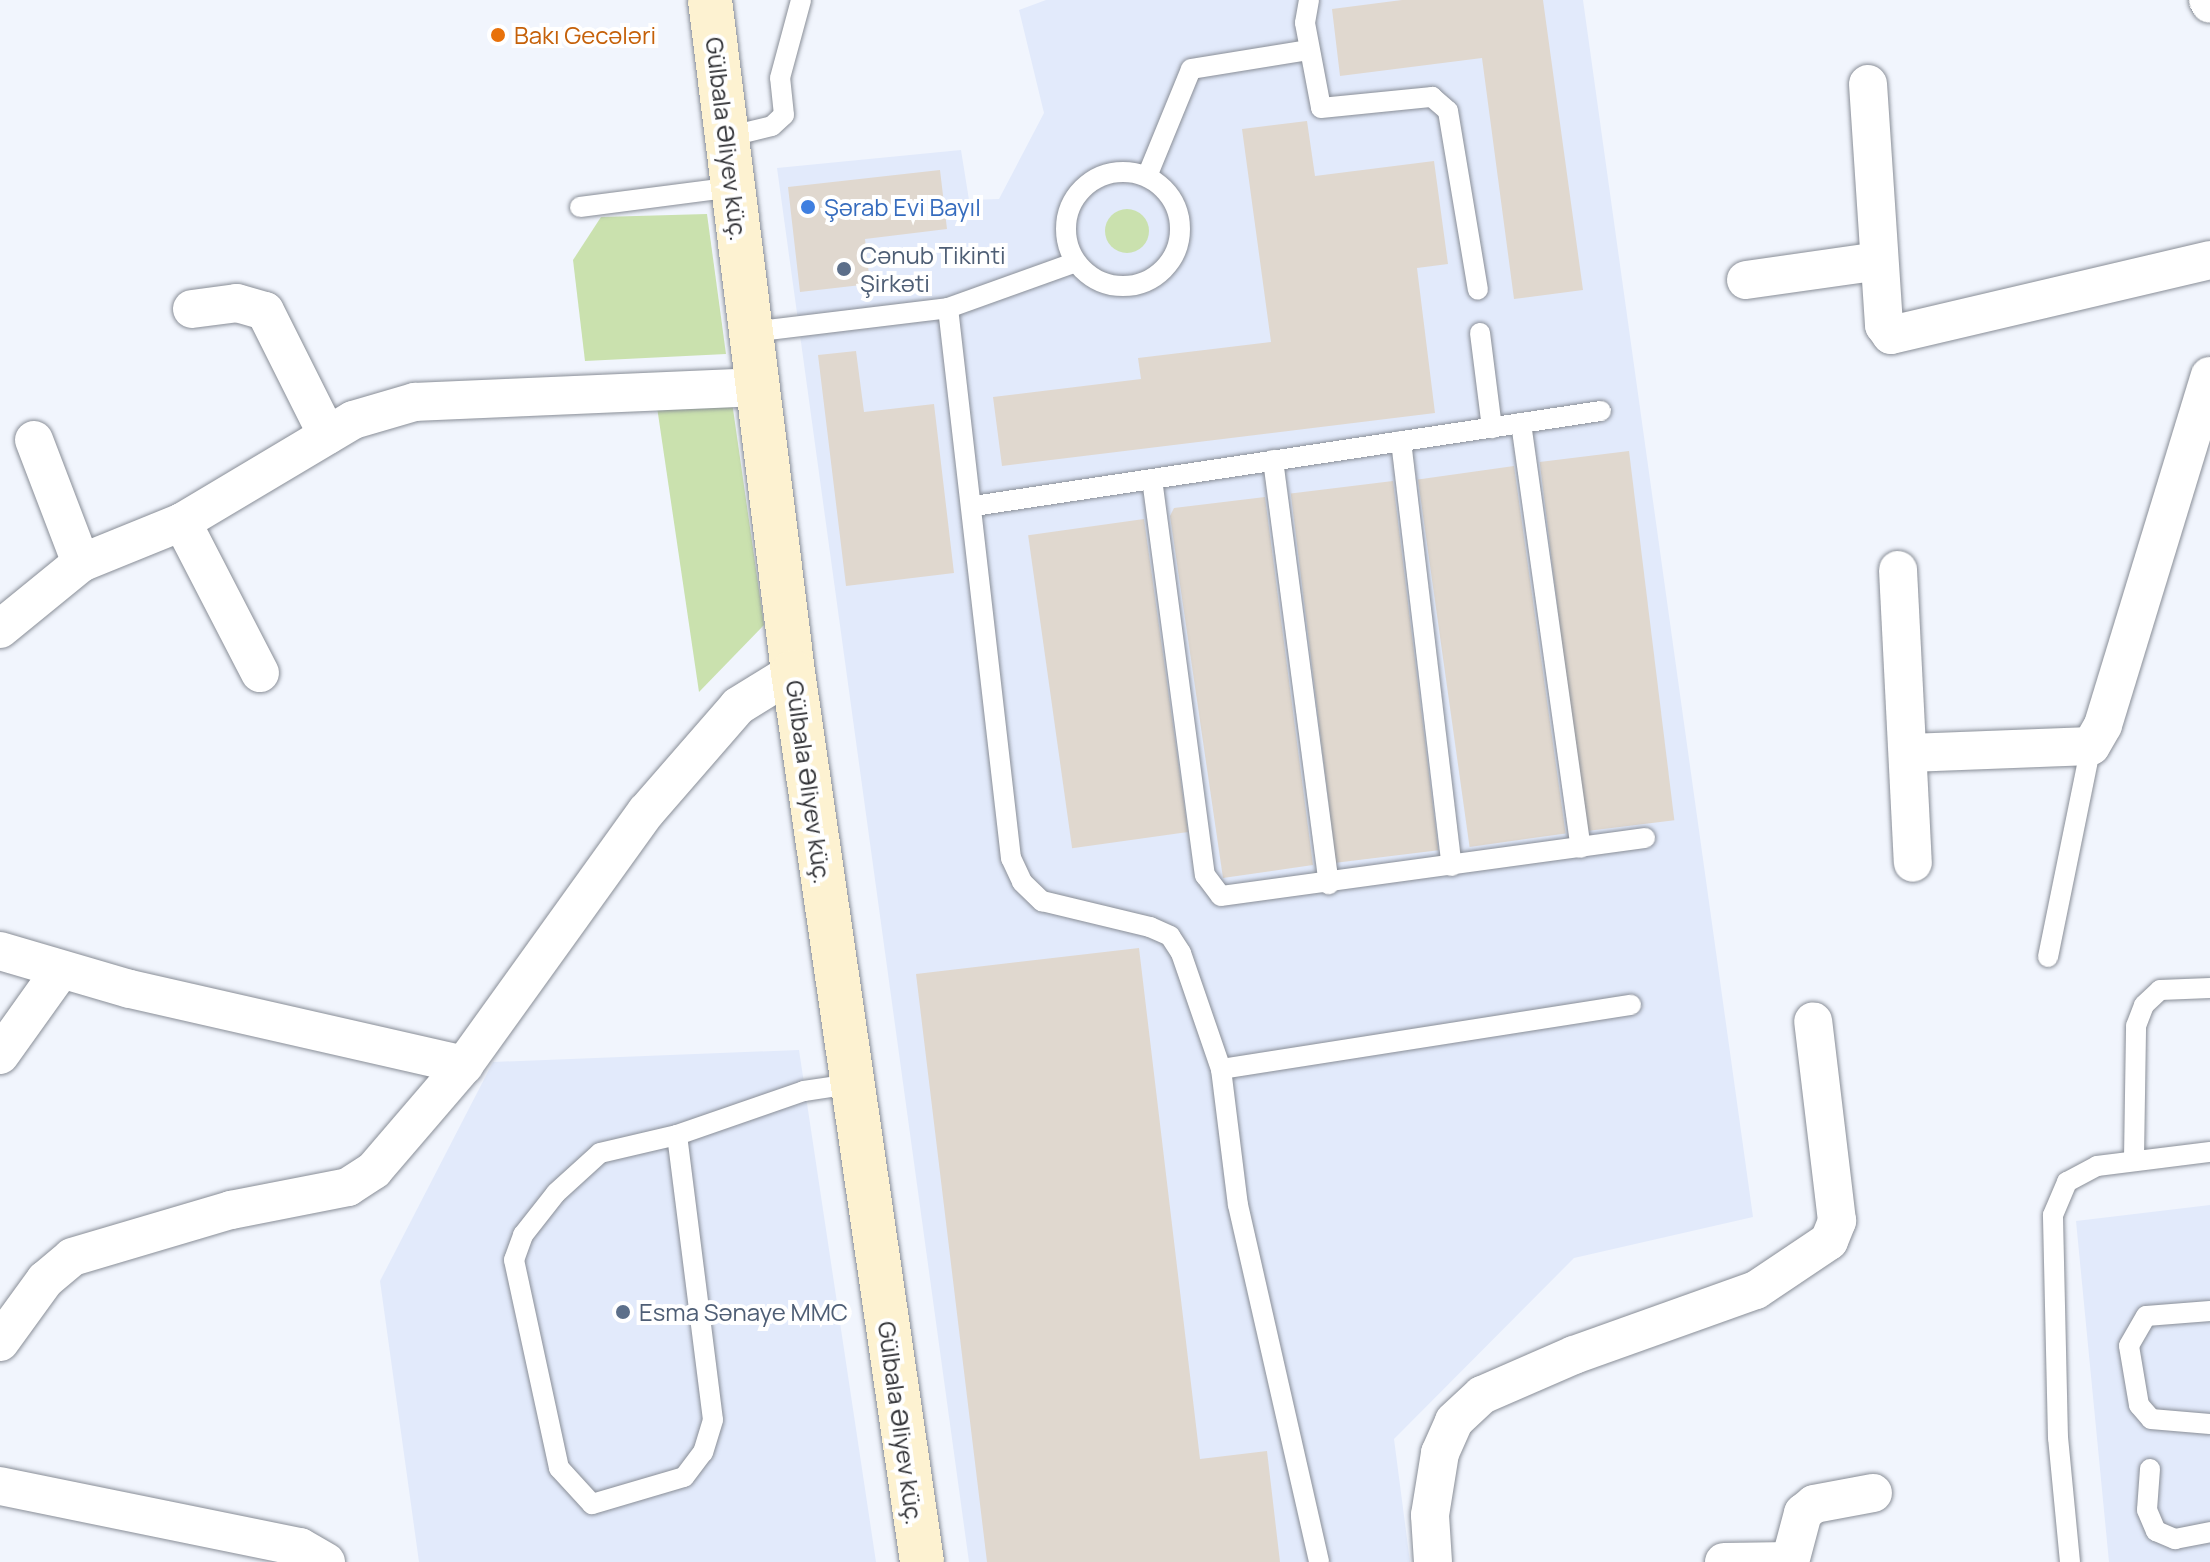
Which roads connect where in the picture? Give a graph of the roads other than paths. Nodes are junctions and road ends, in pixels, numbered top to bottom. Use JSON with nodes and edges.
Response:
{"nodes":[{"id":1,"x":710,"y":0,"type":"edge"},
{"id":2,"x":801,"y":0,"type":"edge"},
{"id":3,"x":1309,"y":0,"type":"edge"},
{"id":4,"x":1308,"y":50,"type":"junction"},
{"id":5,"x":1868,"y":84,"type":"dead end"},
{"id":6,"x":727,"y":137,"type":"junction"},
{"id":7,"x":1148,"y":174,"type":"junction"},
{"id":8,"x":733,"y":187,"type":"junction"},
{"id":9,"x":580,"y":207,"type":"dead end"},
{"id":10,"x":2210,"y":260,"type":"edge"},
{"id":11,"x":1879,"y":261,"type":"junction"},
{"id":12,"x":1074,"y":263,"type":"junction"},
{"id":13,"x":1746,"y":280,"type":"dead end"},
{"id":14,"x":1478,"y":290,"type":"dead end"},
{"id":15,"x":948,"y":308,"type":"junction"},
{"id":16,"x":192,"y":309,"type":"dead end"},
{"id":17,"x":751,"y":332,"type":"junction"},
{"id":18,"x":1480,"y":333,"type":"dead end"},
{"id":19,"x":758,"y":387,"type":"junction"},
{"id":20,"x":2208,"y":387,"type":"edge"},
{"id":21,"x":1601,"y":411,"type":"dead end"},
{"id":22,"x":1521,"y":423,"type":"junction"},
{"id":23,"x":1492,"y":428,"type":"junction"},
{"id":24,"x":327,"y":435,"type":"junction"},
{"id":25,"x":34,"y":440,"type":"dead end"},
{"id":26,"x":1401,"y":441,"type":"junction"},
{"id":27,"x":1273,"y":460,"type":"junction"},
{"id":28,"x":1152,"y":479,"type":"junction"},
{"id":29,"x":974,"y":506,"type":"junction"},
{"id":30,"x":182,"y":522,"type":"junction"},
{"id":31,"x":81,"y":563,"type":"junction"},
{"id":32,"x":1898,"y":570,"type":"dead end"},
{"id":33,"x":0,"y":629,"type":"edge"},
{"id":34,"x":793,"y":672,"type":"junction"},
{"id":35,"x":260,"y":673,"type":"dead end"},
{"id":36,"x":2091,"y":746,"type":"junction"},
{"id":37,"x":1909,"y":753,"type":"junction"},
{"id":38,"x":1645,"y":838,"type":"dead end"},
{"id":39,"x":1581,"y":848,"type":"junction"},
{"id":40,"x":1913,"y":863,"type":"dead end"},
{"id":41,"x":1452,"y":866,"type":"junction"},
{"id":42,"x":1329,"y":884,"type":"junction"},
{"id":43,"x":0,"y":951,"type":"edge"},
{"id":44,"x":2048,"y":957,"type":"dead end"},
{"id":45,"x":60,"y":971,"type":"junction"},
{"id":46,"x":2210,"y":988,"type":"edge"},
{"id":47,"x":1631,"y":1005,"type":"dead end"},
{"id":48,"x":1813,"y":1021,"type":"dead end"},
{"id":49,"x":0,"y":1055,"type":"edge"},
{"id":50,"x":464,"y":1065,"type":"junction"},
{"id":51,"x":1221,"y":1069,"type":"junction"},
{"id":52,"x":851,"y":1084,"type":"junction"},
{"id":53,"x":677,"y":1135,"type":"junction"},
{"id":54,"x":2210,"y":1152,"type":"edge"},
{"id":55,"x":2134,"y":1158,"type":"junction"},
{"id":56,"x":2210,"y":1311,"type":"edge"},
{"id":57,"x":0,"y":1342,"type":"edge"},
{"id":58,"x":2210,"y":1424,"type":"edge"},
{"id":59,"x":2150,"y":1469,"type":"dead end"},
{"id":60,"x":0,"y":1486,"type":"edge"},
{"id":61,"x":1873,"y":1493,"type":"dead end"},
{"id":62,"x":2210,"y":1532,"type":"edge"},
{"id":63,"x":1790,"y":1561,"type":"edge"},
{"id":64,"x":326,"y":1562,"type":"edge"},
{"id":65,"x":922,"y":1562,"type":"edge"},
{"id":66,"x":1319,"y":1562,"type":"edge"},
{"id":67,"x":1433,"y":1562,"type":"edge"},
{"id":68,"x":1724,"y":1562,"type":"edge"},
{"id":69,"x":2070,"y":1562,"type":"edge"}],
"edges":[{"from":1,"to":6,"type":"street","name":"Gülbala Əliyev küç."},
{"from":2,"to":6,"type":"lane"},
{"from":3,"to":4,"type":"lane"},
{"from":4,"to":7,"type":"lane"},
{"from":4,"to":14,"type":"lane"},
{"from":5,"to":11,"type":"street"},
{"from":6,"to":8,"type":"street","name":"Gülbala Əliyev küç."},
{"from":7,"to":12,"type":"lane"},
{"from":7,"to":12,"type":"lane"},
{"from":8,"to":9,"type":"lane"},
{"from":8,"to":17,"type":"street","name":"Gülbala Əliyev küç."},
{"from":10,"to":11,"type":"street"},
{"from":11,"to":13,"type":"street"},
{"from":12,"to":15,"type":"lane"},
{"from":15,"to":17,"type":"lane"},
{"from":15,"to":29,"type":"lane"},
{"from":16,"to":24,"type":"street"},
{"from":17,"to":19,"type":"street","name":"Gülbala Əliyev küç."},
{"from":18,"to":23,"type":"lane"},
{"from":19,"to":24,"type":"street"},
{"from":19,"to":34,"type":"street","name":"Gülbala Əliyev küç."},
{"from":20,"to":36,"type":"street"},
{"from":21,"to":22,"type":"lane"},
{"from":22,"to":23,"type":"lane"},
{"from":22,"to":39,"type":"lane"},
{"from":23,"to":26,"type":"lane"},
{"from":24,"to":30,"type":"street"},
{"from":25,"to":31,"type":"street"},
{"from":26,"to":27,"type":"lane"},
{"from":26,"to":41,"type":"lane"},
{"from":27,"to":28,"type":"lane"},
{"from":27,"to":42,"type":"lane"},
{"from":28,"to":29,"type":"lane"},
{"from":28,"to":42,"type":"lane"},
{"from":29,"to":51,"type":"lane"},
{"from":30,"to":31,"type":"street"},
{"from":30,"to":35,"type":"street"},
{"from":31,"to":33,"type":"street"},
{"from":32,"to":37,"type":"street"},
{"from":34,"to":50,"type":"street"},
{"from":34,"to":52,"type":"street","name":"Gülbala Əliyev küç."},
{"from":36,"to":37,"type":"street"},
{"from":36,"to":44,"type":"lane"},
{"from":37,"to":40,"type":"street"},
{"from":38,"to":39,"type":"lane"},
{"from":39,"to":41,"type":"lane"},
{"from":41,"to":42,"type":"lane"},
{"from":43,"to":45,"type":"street"},
{"from":45,"to":49,"type":"street"},
{"from":45,"to":50,"type":"street"},
{"from":46,"to":55,"type":"lane"},
{"from":47,"to":51,"type":"lane"},
{"from":48,"to":67,"type":"street"},
{"from":50,"to":57,"type":"street"},
{"from":51,"to":66,"type":"lane"},
{"from":52,"to":53,"type":"lane"},
{"from":52,"to":65,"type":"street","name":"Gülbala Əliyev küç."},
{"from":53,"to":53,"type":"lane"},
{"from":54,"to":55,"type":"lane"},
{"from":55,"to":69,"type":"lane"},
{"from":56,"to":58,"type":"lane"},
{"from":59,"to":62,"type":"lane"},
{"from":60,"to":64,"type":"street"},
{"from":61,"to":63,"type":"street"},
{"from":63,"to":68,"type":"street"}]}
